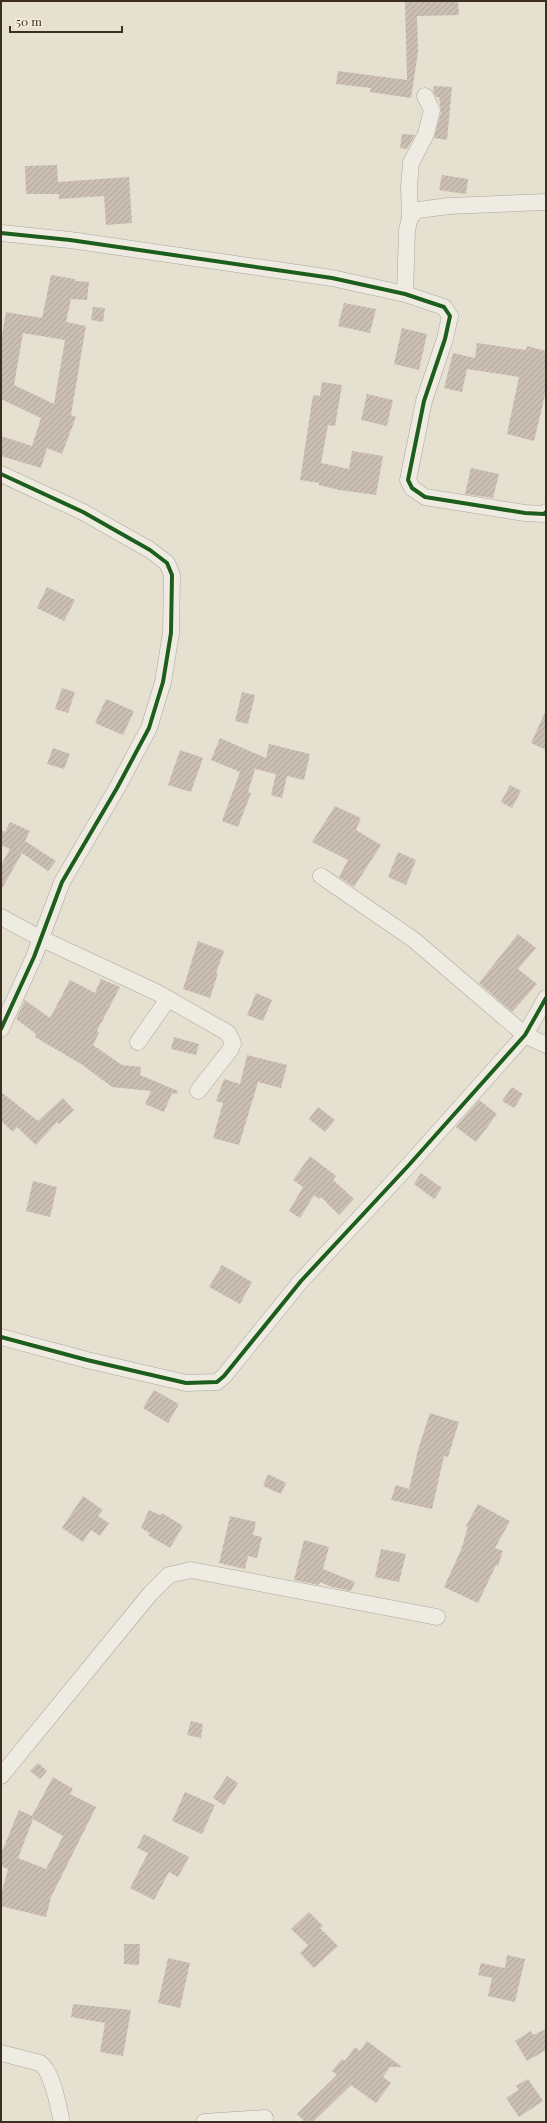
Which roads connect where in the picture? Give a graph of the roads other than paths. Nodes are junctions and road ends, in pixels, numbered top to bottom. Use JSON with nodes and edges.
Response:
{"nodes":[{"id":1,"x":424,"y":96,"type":"dead end"},
{"id":2,"x":546,"y":202,"type":"edge"},
{"id":3,"x":410,"y":217,"type":"junction"},
{"id":4,"x":1,"y":233,"type":"edge"},
{"id":5,"x":405,"y":294,"type":"junction"},
{"id":6,"x":1,"y":474,"type":"edge"},
{"id":7,"x":546,"y":512,"type":"edge"},
{"id":8,"x":321,"y":876,"type":"dead end"},
{"id":9,"x":1,"y":917,"type":"edge"},
{"id":10,"x":40,"y":938,"type":"junction"},
{"id":11,"x":546,"y":998,"type":"edge"},
{"id":12,"x":168,"y":999,"type":"junction"},
{"id":13,"x":1,"y":1029,"type":"edge"},
{"id":14,"x":525,"y":1035,"type":"junction"},
{"id":15,"x":138,"y":1042,"type":"dead end"},
{"id":16,"x":546,"y":1045,"type":"edge"},
{"id":17,"x":198,"y":1091,"type":"dead end"},
{"id":18,"x":1,"y":1337,"type":"edge"},
{"id":19,"x":437,"y":1617,"type":"dead end"},
{"id":20,"x":1,"y":1776,"type":"edge"},
{"id":21,"x":1,"y":2053,"type":"edge"},
{"id":22,"x":265,"y":2118,"type":"dead end"},
{"id":23,"x":62,"y":2122,"type":"edge"},
{"id":24,"x":204,"y":2122,"type":"edge"}],
"edges":[{"from":1,"to":3,"type":"street"},
{"from":2,"to":3,"type":"street"},
{"from":3,"to":5,"type":"street"},
{"from":4,"to":5,"type":"street"},
{"from":5,"to":7,"type":"street"},
{"from":6,"to":10,"type":"street"},
{"from":8,"to":14,"type":"street"},
{"from":9,"to":10,"type":"street"},
{"from":10,"to":12,"type":"street"},
{"from":10,"to":13,"type":"street"},
{"from":11,"to":14,"type":"street"},
{"from":12,"to":15,"type":"street"},
{"from":12,"to":17,"type":"street"},
{"from":14,"to":16,"type":"street"},
{"from":14,"to":18,"type":"street"},
{"from":19,"to":20,"type":"street"},
{"from":21,"to":23,"type":"street"},
{"from":22,"to":24,"type":"street"}]}
